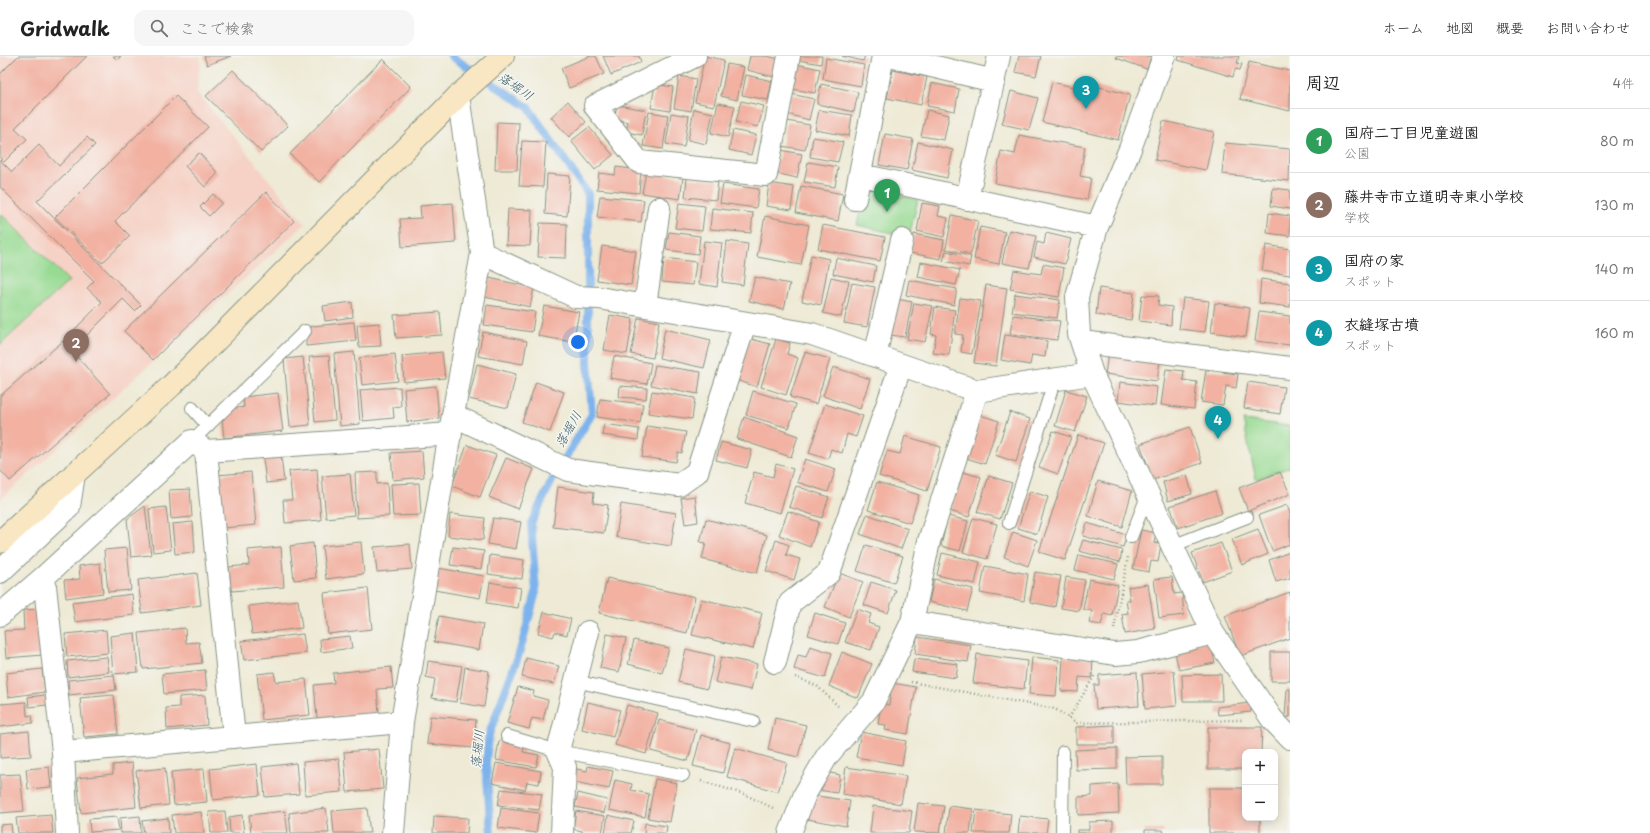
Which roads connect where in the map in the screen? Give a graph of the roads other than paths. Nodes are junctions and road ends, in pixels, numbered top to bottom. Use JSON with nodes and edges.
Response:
{"nodes":[{"id":1,"x":503,"y":56,"type":"edge"},
{"id":2,"x":695,"y":56,"type":"edge"},
{"id":3,"x":789,"y":56,"type":"edge"},
{"id":4,"x":883,"y":56,"type":"edge"},
{"id":5,"x":890,"y":56,"type":"edge"},
{"id":6,"x":999,"y":56,"type":"edge"},
{"id":7,"x":1164,"y":56,"type":"edge"},
{"id":8,"x":994,"y":81,"type":"junction"},
{"id":9,"x":458,"y":96,"type":"junction"},
{"id":10,"x":861,"y":176,"type":"junction"},
{"id":11,"x":855,"y":199,"type":"dead end"},
{"id":12,"x":967,"y":199,"type":"junction"},
{"id":13,"x":659,"y":208,"type":"dead end"},
{"id":14,"x":1097,"y":227,"type":"junction"},
{"id":15,"x":902,"y":240,"type":"dead end"},
{"id":16,"x":482,"y":253,"type":"junction"},
{"id":17,"x":645,"y":306,"type":"junction"},
{"id":18,"x":745,"y":323,"type":"junction"},
{"id":19,"x":305,"y":331,"type":"dead end"},
{"id":20,"x":1082,"y":342,"type":"junction"},
{"id":21,"x":875,"y":356,"type":"junction"},
{"id":22,"x":901,"y":365,"type":"junction"},
{"id":23,"x":1290,"y":368,"type":"edge"},
{"id":24,"x":1092,"y":374,"type":"junction"},
{"id":25,"x":1055,"y":379,"type":"junction"},
{"id":26,"x":977,"y":391,"type":"junction"},
{"id":27,"x":181,"y":396,"type":"junction"},
{"id":28,"x":452,"y":424,"type":"junction"},
{"id":29,"x":208,"y":426,"type":"junction"},
{"id":30,"x":199,"y":446,"type":"junction"},
{"id":31,"x":74,"y":474,"type":"junction"},
{"id":32,"x":1148,"y":494,"type":"junction"},
{"id":33,"x":1247,"y":518,"type":"dead end"},
{"id":34,"x":1009,"y":523,"type":"dead end"},
{"id":35,"x":1131,"y":537,"type":"road end"},
{"id":36,"x":0,"y":542,"type":"edge"},
{"id":37,"x":1172,"y":546,"type":"junction"},
{"id":38,"x":0,"y":572,"type":"edge"},
{"id":39,"x":44,"y":577,"type":"junction"},
{"id":40,"x":0,"y":615,"type":"edge"},
{"id":41,"x":912,"y":622,"type":"junction"},
{"id":42,"x":588,"y":632,"type":"dead end"},
{"id":43,"x":1213,"y":634,"type":"junction"},
{"id":44,"x":775,"y":662,"type":"road end"},
{"id":45,"x":575,"y":681,"type":"junction"},
{"id":46,"x":753,"y":721,"type":"dead end"},
{"id":47,"x":402,"y":722,"type":"junction"},
{"id":48,"x":507,"y":736,"type":"dead end"},
{"id":49,"x":234,"y":737,"type":"junction"},
{"id":50,"x":1290,"y":738,"type":"edge"},
{"id":51,"x":558,"y":751,"type":"junction"},
{"id":52,"x":63,"y":752,"type":"junction"},
{"id":53,"x":1063,"y":752,"type":"dead end"},
{"id":54,"x":683,"y":775,"type":"road end"},
{"id":55,"x":791,"y":829,"type":"edge"},
{"id":56,"x":68,"y":833,"type":"edge"},
{"id":57,"x":393,"y":833,"type":"edge"},
{"id":58,"x":562,"y":833,"type":"edge"},
{"id":59,"x":1062,"y":833,"type":"edge"}],
"edges":[{"from":1,"to":9,"type":"street"},
{"from":2,"to":3,"type":"street"},
{"from":4,"to":10,"type":"street"},
{"from":5,"to":8,"type":"street"},
{"from":6,"to":8,"type":"street"},
{"from":7,"to":14,"type":"street"},
{"from":8,"to":12,"type":"street"},
{"from":9,"to":16,"type":"street"},
{"from":9,"to":27,"type":"street"},
{"from":10,"to":11,"type":"street"},
{"from":10,"to":12,"type":"street"},
{"from":12,"to":14,"type":"street"},
{"from":13,"to":17,"type":"street"},
{"from":14,"to":20,"type":"street"},
{"from":15,"to":21,"type":"street"},
{"from":16,"to":17,"type":"street"},
{"from":16,"to":28,"type":"street"},
{"from":17,"to":18,"type":"street"},
{"from":18,"to":21,"type":"street"},
{"from":18,"to":28,"type":"street"},
{"from":19,"to":29,"type":"lane"},
{"from":20,"to":23,"type":"street"},
{"from":20,"to":24,"type":"street"},
{"from":21,"to":22,"type":"street"},
{"from":22,"to":26,"type":"street"},
{"from":22,"to":44,"type":"street"},
{"from":24,"to":25,"type":"street"},
{"from":24,"to":32,"type":"street"},
{"from":25,"to":26,"type":"street"},
{"from":25,"to":34,"type":"lane"},
{"from":26,"to":41,"type":"street"},
{"from":27,"to":29,"type":"lane"},
{"from":27,"to":31,"type":"street"},
{"from":28,"to":30,"type":"street"},
{"from":28,"to":47,"type":"street"},
{"from":29,"to":30,"type":"lane"},
{"from":30,"to":39,"type":"street"},
{"from":30,"to":49,"type":"street"},
{"from":31,"to":36,"type":"street"},
{"from":31,"to":38,"type":"street"},
{"from":32,"to":35,"type":"lane"},
{"from":32,"to":37,"type":"street"},
{"from":33,"to":37,"type":"lane"},
{"from":37,"to":43,"type":"street"},
{"from":39,"to":40,"type":"street"},
{"from":39,"to":52,"type":"street"},
{"from":41,"to":43,"type":"street"},
{"from":41,"to":55,"type":"street"},
{"from":42,"to":45,"type":"street"},
{"from":43,"to":50,"type":"street"},
{"from":45,"to":46,"type":"lane"},
{"from":45,"to":51,"type":"street"},
{"from":47,"to":49,"type":"street"},
{"from":47,"to":57,"type":"street"},
{"from":48,"to":51,"type":"lane"},
{"from":49,"to":52,"type":"street"},
{"from":51,"to":54,"type":"lane"},
{"from":51,"to":58,"type":"street"},
{"from":52,"to":56,"type":"street"},
{"from":53,"to":59,"type":"lane"}]}
